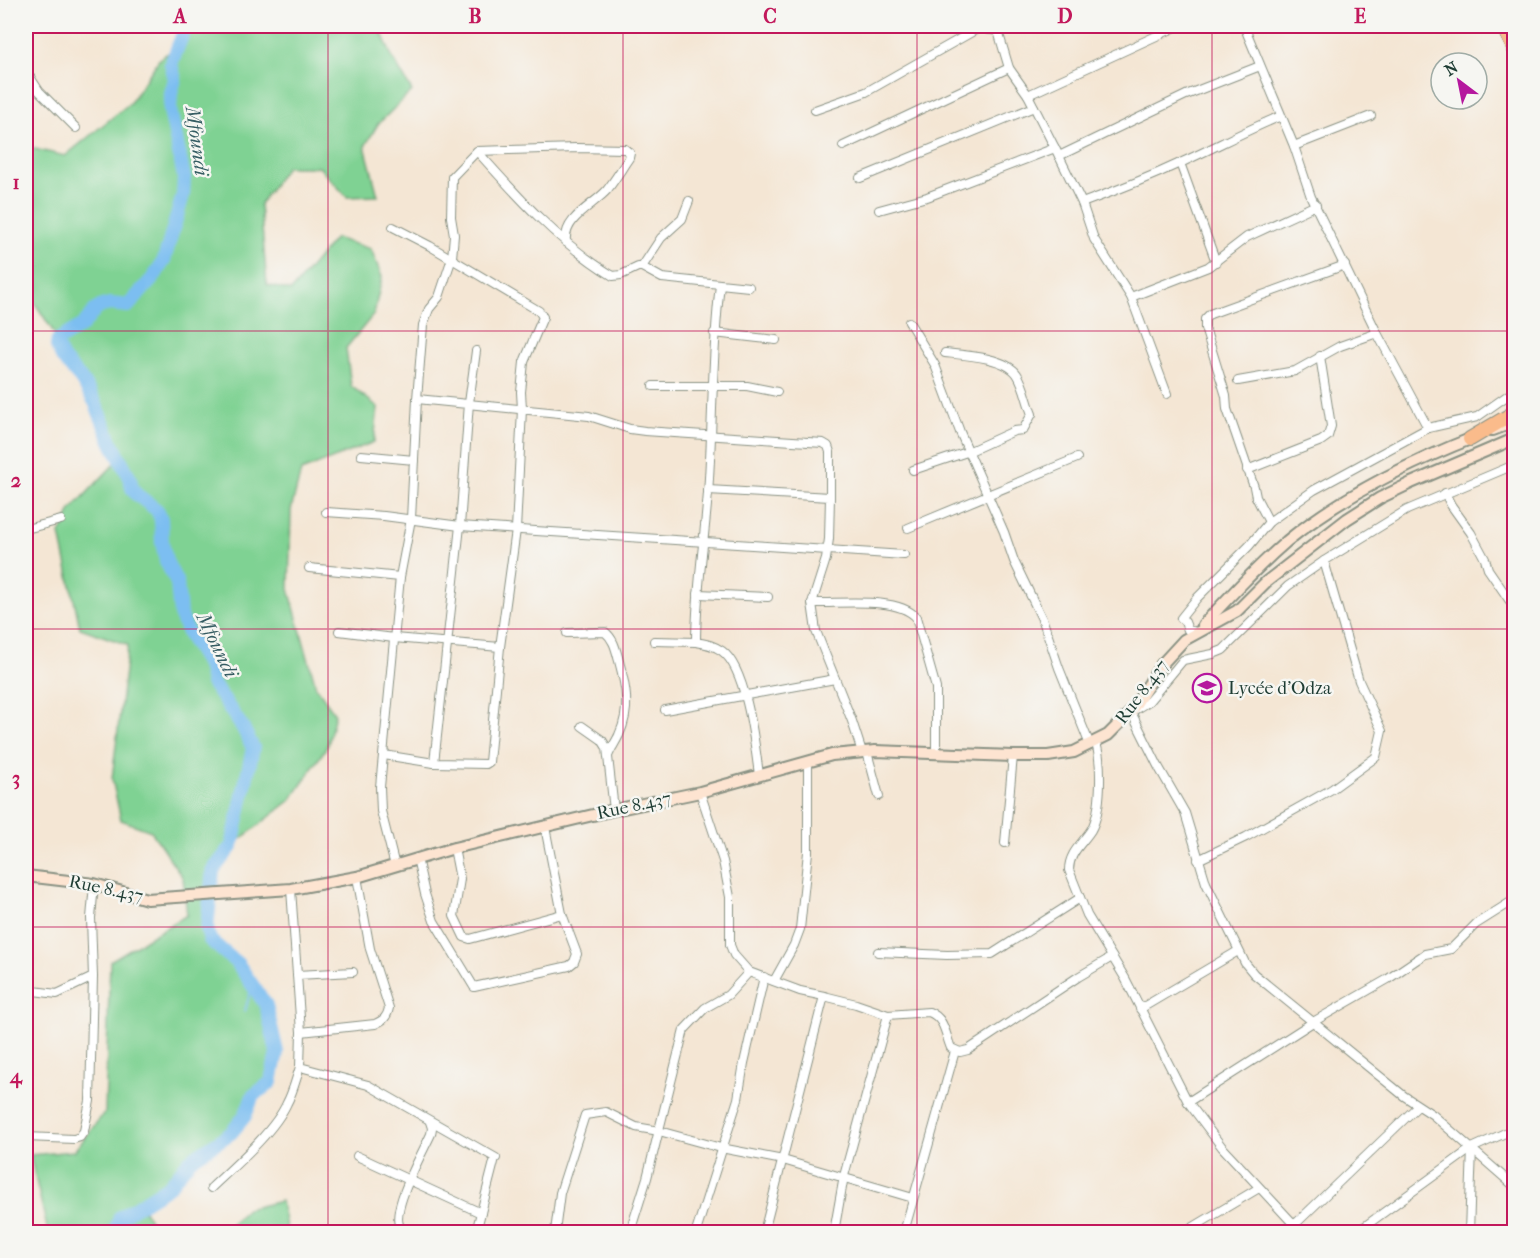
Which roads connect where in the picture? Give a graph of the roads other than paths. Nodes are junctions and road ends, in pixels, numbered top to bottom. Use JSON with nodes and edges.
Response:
{"nodes":[{"id":1,"x":1178,"y":26,"type":"edge"},
{"id":2,"x":1244,"y":26,"type":"edge"},
{"id":3,"x":1504,"y":26,"type":"edge"},
{"id":4,"x":1515,"y":48,"type":"edge"},
{"id":5,"x":1260,"y":66,"type":"junction"},
{"id":6,"x":1009,"y":69,"type":"junction"},
{"id":7,"x":26,"y":71,"type":"edge"},
{"id":8,"x":1028,"y":94,"type":"junction"},
{"id":9,"x":1034,"y":107,"type":"junction"},
{"id":10,"x":815,"y":110,"type":"dead end"},
{"id":11,"x":1281,"y":116,"type":"junction"},
{"id":12,"x":1371,"y":116,"type":"dead end"},
{"id":13,"x":76,"y":128,"type":"dead end"},
{"id":14,"x":843,"y":146,"type":"dead end"},
{"id":15,"x":1294,"y":146,"type":"junction"},
{"id":16,"x":1055,"y":148,"type":"junction"},
{"id":17,"x":477,"y":151,"type":"junction"},
{"id":18,"x":1059,"y":156,"type":"junction"},
{"id":19,"x":1180,"y":163,"type":"junction"},
{"id":20,"x":860,"y":178,"type":"dead end"},
{"id":21,"x":689,"y":201,"type":"dead end"},
{"id":22,"x":1082,"y":203,"type":"junction"},
{"id":23,"x":1316,"y":205,"type":"junction"},
{"id":24,"x":879,"y":210,"type":"dead end"},
{"id":25,"x":393,"y":227,"type":"dead end"},
{"id":26,"x":566,"y":242,"type":"junction"},
{"id":27,"x":452,"y":258,"type":"junction"},
{"id":28,"x":1216,"y":262,"type":"junction"},
{"id":29,"x":1345,"y":265,"type":"junction"},
{"id":30,"x":642,"y":267,"type":"junction"},
{"id":31,"x":720,"y":285,"type":"junction"},
{"id":32,"x":749,"y":287,"type":"dead end"},
{"id":33,"x":1131,"y":297,"type":"junction"},
{"id":34,"x":909,"y":322,"type":"dead end"},
{"id":35,"x":714,"y":333,"type":"junction"},
{"id":36,"x":1377,"y":333,"type":"junction"},
{"id":37,"x":776,"y":340,"type":"dead end"},
{"id":38,"x":476,"y":351,"type":"dead end"},
{"id":39,"x":945,"y":353,"type":"dead end"},
{"id":40,"x":1320,"y":356,"type":"junction"},
{"id":41,"x":1238,"y":381,"type":"dead end"},
{"id":42,"x":713,"y":385,"type":"junction"},
{"id":43,"x":653,"y":386,"type":"dead end"},
{"id":44,"x":1515,"y":391,"type":"edge"},
{"id":45,"x":777,"y":392,"type":"dead end"},
{"id":46,"x":1167,"y":394,"type":"dead end"},
{"id":47,"x":417,"y":399,"type":"junction"},
{"id":48,"x":469,"y":403,"type":"junction"},
{"id":49,"x":522,"y":409,"type":"junction"},
{"id":50,"x":1515,"y":413,"type":"edge"},
{"id":51,"x":1515,"y":422,"type":"edge"},
{"id":52,"x":1428,"y":428,"type":"junction"},
{"id":53,"x":712,"y":436,"type":"junction"},
{"id":54,"x":1470,"y":439,"type":"junction"},
{"id":55,"x":1515,"y":439,"type":"edge"},
{"id":56,"x":970,"y":451,"type":"junction"},
{"id":57,"x":361,"y":455,"type":"dead end"},
{"id":58,"x":1077,"y":458,"type":"dead end"},
{"id":59,"x":414,"y":460,"type":"junction"},
{"id":60,"x":1515,"y":465,"type":"edge"},
{"id":61,"x":913,"y":470,"type":"dead end"},
{"id":62,"x":1247,"y":470,"type":"junction"},
{"id":63,"x":708,"y":490,"type":"junction"},
{"id":64,"x":1445,"y":493,"type":"junction"},
{"id":65,"x":987,"y":494,"type":"junction"},
{"id":66,"x":830,"y":497,"type":"junction"},
{"id":67,"x":326,"y":512,"type":"dead end"},
{"id":68,"x":411,"y":519,"type":"junction"},
{"id":69,"x":60,"y":520,"type":"dead end"},
{"id":70,"x":1269,"y":522,"type":"junction"},
{"id":71,"x":460,"y":526,"type":"junction"},
{"id":72,"x":908,"y":528,"type":"dead end"},
{"id":73,"x":26,"y":529,"type":"edge"},
{"id":74,"x":516,"y":530,"type":"junction"},
{"id":75,"x":702,"y":541,"type":"junction"},
{"id":76,"x":828,"y":549,"type":"junction"},
{"id":77,"x":904,"y":555,"type":"dead end"},
{"id":78,"x":1324,"y":561,"type":"junction"},
{"id":79,"x":309,"y":568,"type":"dead end"},
{"id":80,"x":400,"y":577,"type":"junction"},
{"id":81,"x":698,"y":594,"type":"junction"},
{"id":82,"x":768,"y":597,"type":"dead end"},
{"id":83,"x":812,"y":603,"type":"junction"},
{"id":84,"x":1515,"y":607,"type":"edge"},
{"id":85,"x":339,"y":631,"type":"dead end"},
{"id":86,"x":1196,"y":632,"type":"junction"},
{"id":87,"x":567,"y":633,"type":"dead end"},
{"id":88,"x":394,"y":638,"type":"junction"},
{"id":89,"x":654,"y":641,"type":"dead end"},
{"id":90,"x":696,"y":642,"type":"junction"},
{"id":91,"x":448,"y":644,"type":"junction"},
{"id":92,"x":500,"y":647,"type":"junction"},
{"id":93,"x":835,"y":679,"type":"junction"},
{"id":94,"x":745,"y":696,"type":"junction"},
{"id":95,"x":664,"y":710,"type":"dead end"},
{"id":96,"x":1131,"y":712,"type":"junction"},
{"id":97,"x":582,"y":726,"type":"dead end"},
{"id":98,"x":1093,"y":744,"type":"junction"},
{"id":99,"x":865,"y":752,"type":"junction"},
{"id":100,"x":936,"y":753,"type":"junction"},
{"id":101,"x":384,"y":755,"type":"junction"},
{"id":102,"x":608,"y":756,"type":"junction"},
{"id":103,"x":1013,"y":756,"type":"junction"},
{"id":104,"x":808,"y":762,"type":"junction"},
{"id":105,"x":434,"y":763,"type":"junction"},
{"id":106,"x":759,"y":775,"type":"junction"},
{"id":107,"x":700,"y":792,"type":"junction"},
{"id":108,"x":879,"y":796,"type":"dead end"},
{"id":109,"x":614,"y":810,"type":"junction"},
{"id":110,"x":544,"y":827,"type":"junction"},
{"id":111,"x":1005,"y":843,"type":"dead end"},
{"id":112,"x":454,"y":848,"type":"junction"},
{"id":113,"x":417,"y":858,"type":"junction"},
{"id":114,"x":1198,"y":860,"type":"junction"},
{"id":115,"x":395,"y":866,"type":"junction"},
{"id":116,"x":26,"y":876,"type":"edge"},
{"id":117,"x":357,"y":877,"type":"junction"},
{"id":118,"x":94,"y":884,"type":"junction"},
{"id":119,"x":291,"y":890,"type":"junction"},
{"id":120,"x":1080,"y":898,"type":"junction"},
{"id":121,"x":1515,"y":900,"type":"edge"},
{"id":122,"x":562,"y":914,"type":"junction"},
{"id":123,"x":1238,"y":951,"type":"junction"},
{"id":124,"x":878,"y":952,"type":"dead end"},
{"id":125,"x":1112,"y":957,"type":"junction"},
{"id":126,"x":353,"y":972,"type":"dead end"},
{"id":127,"x":749,"y":972,"type":"junction"},
{"id":128,"x":297,"y":975,"type":"junction"},
{"id":129,"x":93,"y":977,"type":"junction"},
{"id":130,"x":764,"y":977,"type":"junction"},
{"id":131,"x":774,"y":981,"type":"junction"},
{"id":132,"x":26,"y":990,"type":"edge"},
{"id":133,"x":824,"y":996,"type":"junction"},
{"id":134,"x":1140,"y":1009,"type":"junction"},
{"id":135,"x":888,"y":1015,"type":"junction"},
{"id":136,"x":1313,"y":1022,"type":"junction"},
{"id":137,"x":301,"y":1032,"type":"junction"},
{"id":138,"x":955,"y":1051,"type":"junction"},
{"id":139,"x":300,"y":1067,"type":"junction"},
{"id":140,"x":1188,"y":1102,"type":"junction"},
{"id":141,"x":1418,"y":1106,"type":"junction"},
{"id":142,"x":430,"y":1122,"type":"junction"},
{"id":143,"x":1515,"y":1129,"type":"edge"},
{"id":144,"x":659,"y":1131,"type":"junction"},
{"id":145,"x":26,"y":1137,"type":"edge"},
{"id":146,"x":721,"y":1148,"type":"junction"},
{"id":147,"x":1472,"y":1148,"type":"junction"},
{"id":148,"x":357,"y":1156,"type":"dead end"},
{"id":149,"x":783,"y":1160,"type":"junction"},
{"id":150,"x":844,"y":1176,"type":"junction"},
{"id":151,"x":409,"y":1181,"type":"junction"},
{"id":152,"x":1515,"y":1186,"type":"edge"},
{"id":153,"x":210,"y":1188,"type":"dead end"},
{"id":154,"x":1259,"y":1188,"type":"junction"},
{"id":155,"x":913,"y":1198,"type":"junction"},
{"id":156,"x":481,"y":1213,"type":"junction"},
{"id":157,"x":1295,"y":1225,"type":"junction"},
{"id":158,"x":397,"y":1230,"type":"edge"},
{"id":159,"x":412,"y":1233,"type":"edge"},
{"id":160,"x":476,"y":1233,"type":"edge"},
{"id":161,"x":555,"y":1233,"type":"edge"},
{"id":162,"x":630,"y":1233,"type":"edge"},
{"id":163,"x":696,"y":1233,"type":"edge"},
{"id":164,"x":764,"y":1233,"type":"edge"},
{"id":165,"x":834,"y":1233,"type":"edge"},
{"id":166,"x":904,"y":1233,"type":"edge"},
{"id":167,"x":1185,"y":1233,"type":"edge"},
{"id":168,"x":1287,"y":1233,"type":"edge"},
{"id":169,"x":1301,"y":1233,"type":"edge"},
{"id":170,"x":1358,"y":1233,"type":"edge"},
{"id":171,"x":1469,"y":1233,"type":"edge"}],
"edges":[{"from":1,"to":8,"type":"street"},
{"from":2,"to":5,"type":"street"},
{"from":3,"to":4,"type":"highway"},
{"from":5,"to":11,"type":"street"},
{"from":5,"to":18,"type":"street"},
{"from":6,"to":8,"type":"street"},
{"from":6,"to":10,"type":"street"},
{"from":6,"to":14,"type":"street"},
{"from":7,"to":13,"type":"street"},
{"from":8,"to":9,"type":"street"},
{"from":9,"to":16,"type":"street"},
{"from":9,"to":20,"type":"street"},
{"from":11,"to":15,"type":"street"},
{"from":11,"to":19,"type":"street"},
{"from":12,"to":15,"type":"street"},
{"from":15,"to":23,"type":"street"},
{"from":16,"to":18,"type":"street"},
{"from":16,"to":24,"type":"street"},
{"from":17,"to":26,"type":"street"},
{"from":17,"to":26,"type":"street"},
{"from":17,"to":27,"type":"street"},
{"from":18,"to":22,"type":"street"},
{"from":19,"to":22,"type":"street"},
{"from":19,"to":28,"type":"street"},
{"from":21,"to":30,"type":"street"},
{"from":22,"to":33,"type":"street"},
{"from":23,"to":28,"type":"street"},
{"from":23,"to":29,"type":"street"},
{"from":25,"to":27,"type":"street"},
{"from":26,"to":30,"type":"street"},
{"from":27,"to":47,"type":"street"},
{"from":27,"to":49,"type":"street"},
{"from":28,"to":33,"type":"street"},
{"from":29,"to":36,"type":"street"},
{"from":29,"to":62,"type":"street"},
{"from":30,"to":31,"type":"street"},
{"from":31,"to":32,"type":"street"},
{"from":31,"to":35,"type":"street"},
{"from":33,"to":46,"type":"street"},
{"from":34,"to":56,"type":"street"},
{"from":35,"to":37,"type":"street"},
{"from":35,"to":42,"type":"street"},
{"from":36,"to":40,"type":"street"},
{"from":36,"to":52,"type":"street"},
{"from":38,"to":48,"type":"street"},
{"from":39,"to":56,"type":"street"},
{"from":40,"to":41,"type":"street"},
{"from":40,"to":62,"type":"street"},
{"from":42,"to":43,"type":"street"},
{"from":42,"to":45,"type":"street"},
{"from":42,"to":53,"type":"street"},
{"from":44,"to":52,"type":"street"},
{"from":47,"to":48,"type":"street"},
{"from":47,"to":59,"type":"street"},
{"from":48,"to":49,"type":"street"},
{"from":48,"to":71,"type":"street"},
{"from":49,"to":53,"type":"street"},
{"from":49,"to":74,"type":"street"},
{"from":50,"to":54,"type":"highway"},
{"from":51,"to":54,"type":"main road","name":"Rue 8.437"},
{"from":52,"to":70,"type":"street"},
{"from":53,"to":63,"type":"street"},
{"from":53,"to":66,"type":"street"},
{"from":54,"to":86,"type":"main road","name":"Rue 8.437"},
{"from":55,"to":86,"type":"main road","name":"Rue 8.437"},
{"from":56,"to":61,"type":"street"},
{"from":56,"to":65,"type":"street"},
{"from":57,"to":59,"type":"street"},
{"from":58,"to":65,"type":"street"},
{"from":59,"to":68,"type":"street"},
{"from":60,"to":64,"type":"street"},
{"from":62,"to":70,"type":"street"},
{"from":63,"to":66,"type":"street"},
{"from":63,"to":75,"type":"street"},
{"from":64,"to":78,"type":"street"},
{"from":64,"to":84,"type":"street"},
{"from":65,"to":72,"type":"street"},
{"from":65,"to":98,"type":"street"},
{"from":66,"to":76,"type":"street"},
{"from":67,"to":68,"type":"street"},
{"from":68,"to":71,"type":"street"},
{"from":68,"to":80,"type":"street"},
{"from":69,"to":73,"type":"street"},
{"from":70,"to":86,"type":"street"},
{"from":71,"to":74,"type":"street"},
{"from":71,"to":91,"type":"street"},
{"from":74,"to":75,"type":"street"},
{"from":74,"to":92,"type":"street"},
{"from":75,"to":76,"type":"street"},
{"from":75,"to":81,"type":"street"},
{"from":76,"to":77,"type":"street"},
{"from":76,"to":83,"type":"street"},
{"from":78,"to":96,"type":"street"},
{"from":78,"to":114,"type":"street"},
{"from":79,"to":80,"type":"street"},
{"from":80,"to":88,"type":"street"},
{"from":81,"to":82,"type":"street"},
{"from":81,"to":90,"type":"street"},
{"from":83,"to":93,"type":"street"},
{"from":83,"to":100,"type":"street"},
{"from":85,"to":88,"type":"street"},
{"from":86,"to":96,"type":"main road","name":"Rue 8.437"},
{"from":87,"to":102,"type":"street"},
{"from":88,"to":91,"type":"street"},
{"from":88,"to":101,"type":"street"},
{"from":89,"to":90,"type":"street"},
{"from":90,"to":94,"type":"street"},
{"from":91,"to":92,"type":"street"},
{"from":91,"to":105,"type":"street"},
{"from":92,"to":105,"type":"street"},
{"from":93,"to":94,"type":"street"},
{"from":93,"to":99,"type":"street"},
{"from":94,"to":95,"type":"street"},
{"from":94,"to":106,"type":"street"},
{"from":96,"to":98,"type":"main road","name":"Rue 8.437"},
{"from":96,"to":114,"type":"street"},
{"from":97,"to":102,"type":"street"},
{"from":98,"to":103,"type":"main road","name":"Rue 8.437"},
{"from":98,"to":120,"type":"street"},
{"from":99,"to":100,"type":"main road","name":"Rue 8.437"},
{"from":99,"to":104,"type":"main road","name":"Rue 8.437"},
{"from":99,"to":108,"type":"street"},
{"from":100,"to":103,"type":"main road","name":"Rue 8.437"},
{"from":101,"to":105,"type":"street"},
{"from":101,"to":115,"type":"street"},
{"from":102,"to":109,"type":"street"},
{"from":103,"to":111,"type":"street"},
{"from":104,"to":106,"type":"main road","name":"Rue 8.437"},
{"from":104,"to":131,"type":"street"},
{"from":106,"to":107,"type":"main road","name":"Rue 8.437"},
{"from":107,"to":109,"type":"main road","name":"Rue 8.437"},
{"from":107,"to":127,"type":"street"},
{"from":109,"to":110,"type":"main road","name":"Rue 8.437"},
{"from":110,"to":112,"type":"main road","name":"Rue 8.437"},
{"from":110,"to":122,"type":"street"},
{"from":112,"to":113,"type":"main road","name":"Rue 8.437"},
{"from":112,"to":122,"type":"street"},
{"from":113,"to":115,"type":"main road","name":"Rue 8.437"},
{"from":113,"to":122,"type":"street"},
{"from":114,"to":123,"type":"street"},
{"from":115,"to":117,"type":"main road","name":"Rue 8.437"},
{"from":116,"to":118,"type":"main road","name":"Rue 8.437"},
{"from":117,"to":119,"type":"main road","name":"Rue 8.437"},
{"from":117,"to":137,"type":"street"},
{"from":118,"to":119,"type":"main road","name":"Rue 8.437"},
{"from":118,"to":129,"type":"street"},
{"from":119,"to":128,"type":"street"},
{"from":120,"to":124,"type":"street"},
{"from":120,"to":125,"type":"street"},
{"from":121,"to":136,"type":"street"},
{"from":123,"to":134,"type":"street"},
{"from":123,"to":136,"type":"street"},
{"from":125,"to":134,"type":"street"},
{"from":125,"to":138,"type":"street"},
{"from":126,"to":128,"type":"street"},
{"from":127,"to":130,"type":"street"},
{"from":127,"to":144,"type":"street"},
{"from":128,"to":137,"type":"street"},
{"from":129,"to":132,"type":"street"},
{"from":129,"to":145,"type":"street"},
{"from":130,"to":131,"type":"street"},
{"from":130,"to":146,"type":"street"},
{"from":131,"to":133,"type":"street"},
{"from":133,"to":135,"type":"street"},
{"from":133,"to":149,"type":"street"},
{"from":134,"to":140,"type":"street"},
{"from":135,"to":138,"type":"street"},
{"from":135,"to":150,"type":"street"},
{"from":136,"to":140,"type":"street"},
{"from":136,"to":141,"type":"street"},
{"from":137,"to":139,"type":"street"},
{"from":138,"to":155,"type":"street"},
{"from":139,"to":142,"type":"street"},
{"from":139,"to":153,"type":"street"},
{"from":140,"to":154,"type":"street"},
{"from":141,"to":147,"type":"street"},
{"from":141,"to":157,"type":"street"},
{"from":142,"to":151,"type":"street"},
{"from":142,"to":156,"type":"street"},
{"from":143,"to":147,"type":"street"},
{"from":144,"to":146,"type":"street"},
{"from":144,"to":161,"type":"street"},
{"from":144,"to":162,"type":"street"},
{"from":146,"to":149,"type":"street"},
{"from":146,"to":163,"type":"street"},
{"from":147,"to":152,"type":"street"},
{"from":147,"to":170,"type":"street"},
{"from":147,"to":171,"type":"street"},
{"from":148,"to":151,"type":"street"},
{"from":149,"to":150,"type":"street"},
{"from":149,"to":164,"type":"street"},
{"from":150,"to":155,"type":"street"},
{"from":150,"to":165,"type":"street"},
{"from":151,"to":156,"type":"street"},
{"from":151,"to":158,"type":"street"},
{"from":154,"to":157,"type":"street"},
{"from":154,"to":167,"type":"street"},
{"from":155,"to":166,"type":"street"},
{"from":156,"to":160,"type":"street"},
{"from":157,"to":168,"type":"street"},
{"from":157,"to":169,"type":"street"},
{"from":158,"to":159,"type":"street"}]}
